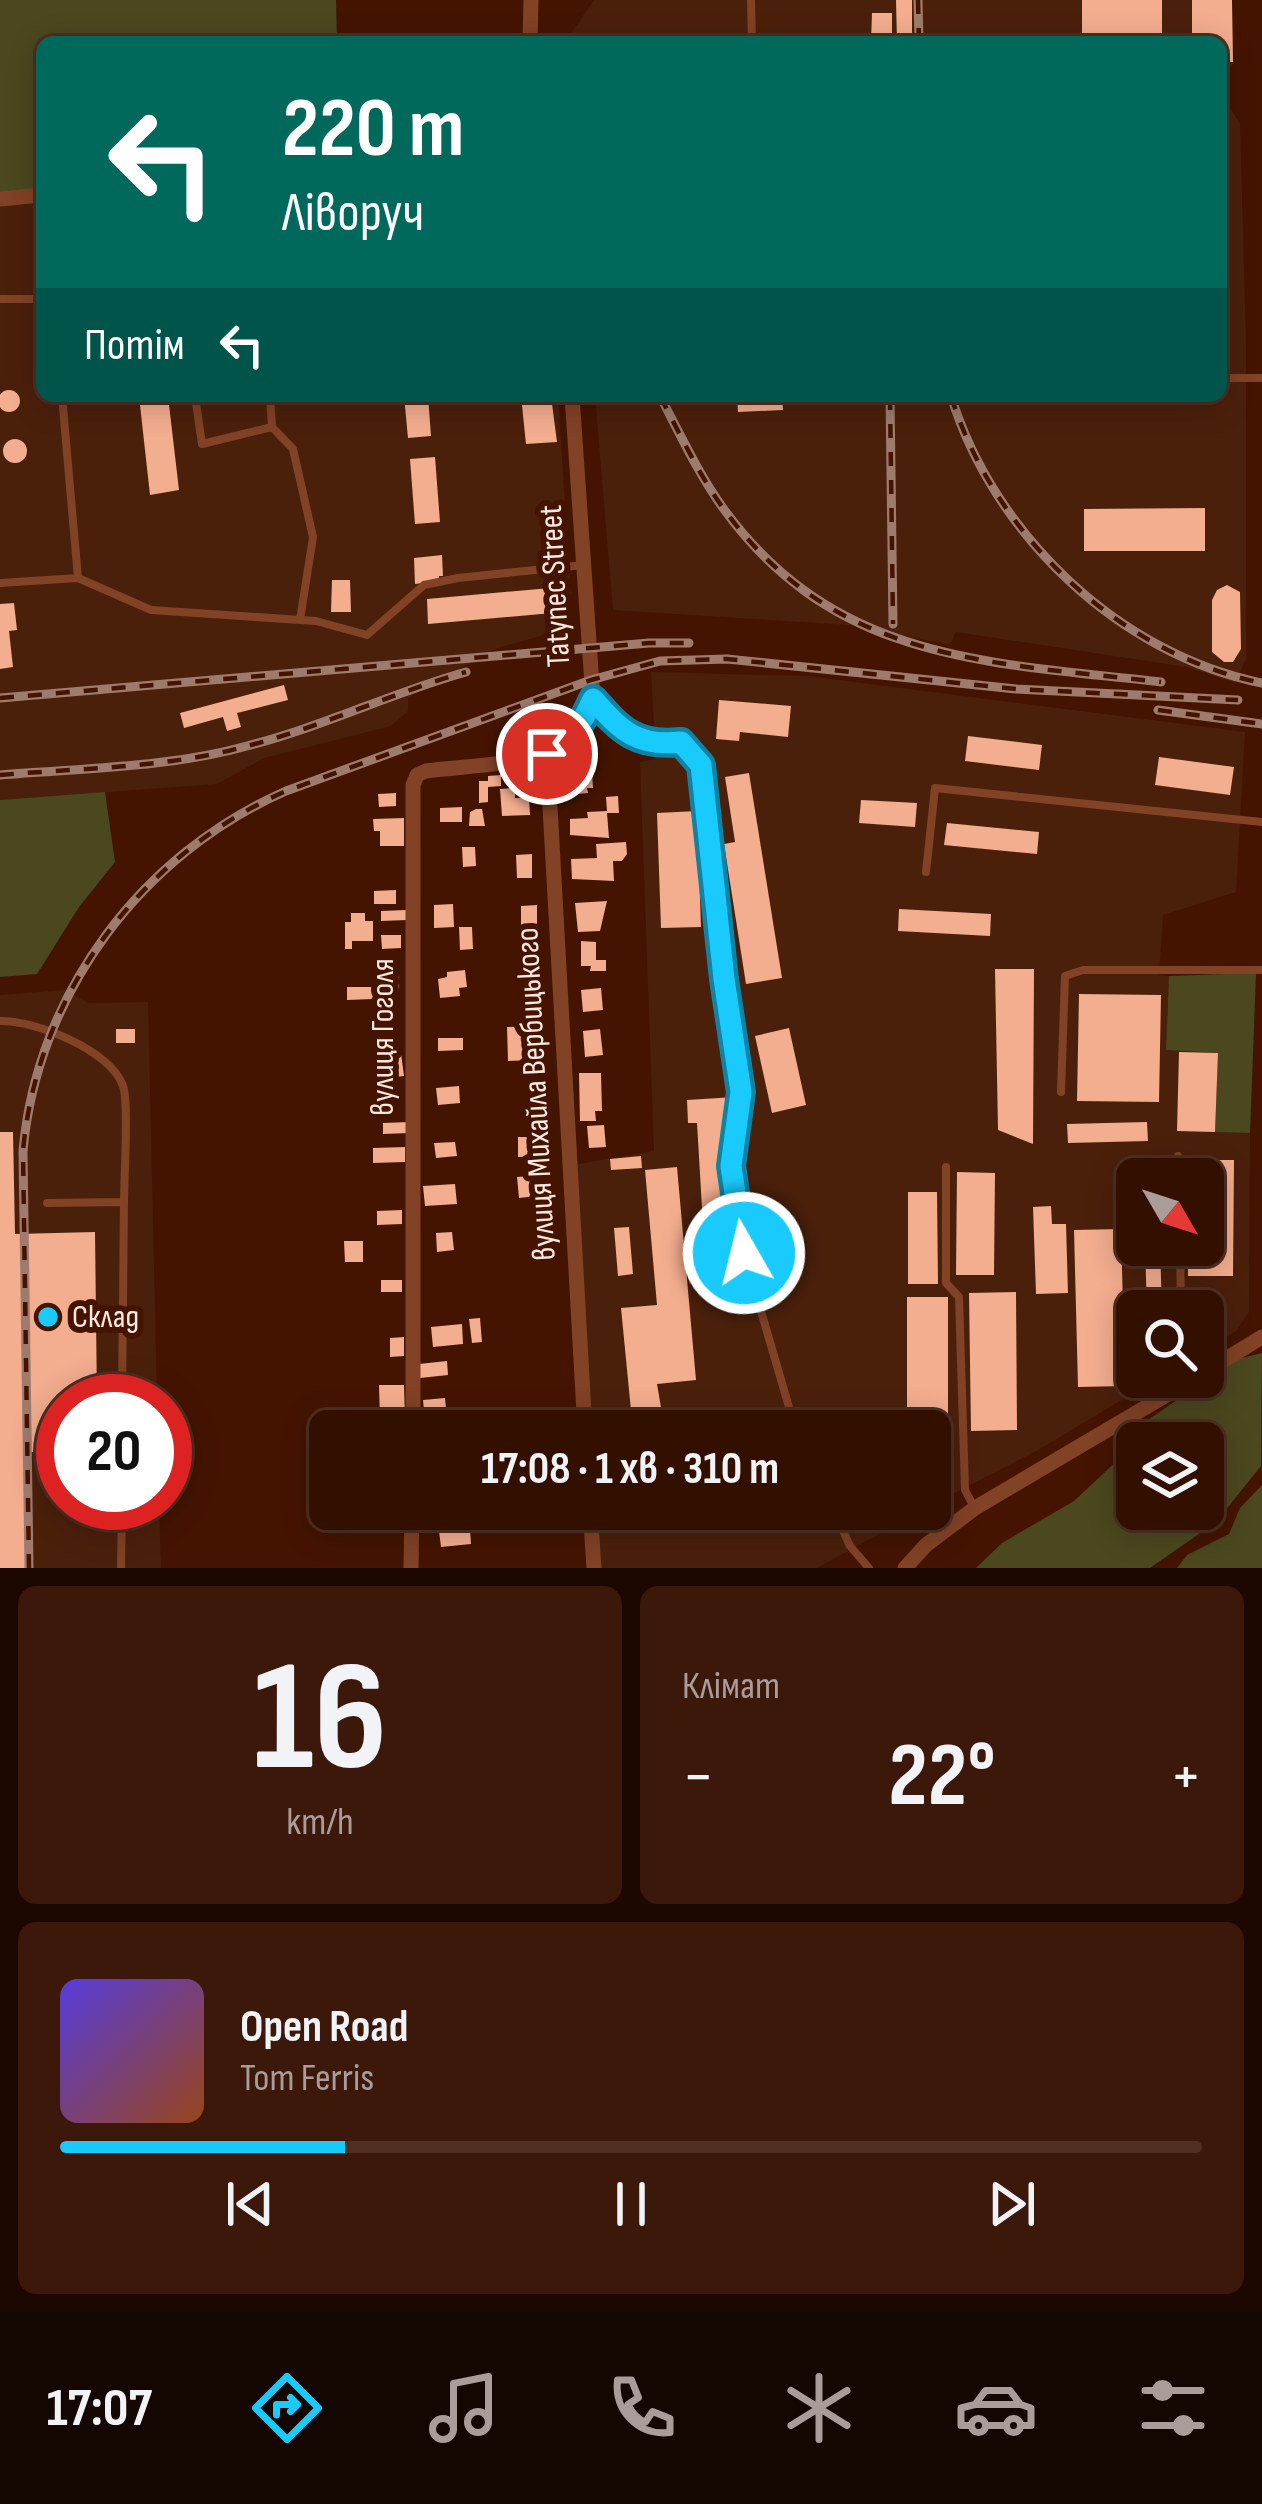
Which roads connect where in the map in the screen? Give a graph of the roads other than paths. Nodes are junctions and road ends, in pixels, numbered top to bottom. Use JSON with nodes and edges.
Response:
{"nodes":[{"id":1,"x":531,"y":0,"type":"edge"},
{"id":2,"x":751,"y":0,"type":"edge"},
{"id":3,"x":530,"y":36,"type":"edge"},
{"id":4,"x":752,"y":36,"type":"edge"},
{"id":5,"x":36,"y":196,"type":"edge"},
{"id":6,"x":0,"y":199,"type":"edge"},
{"id":7,"x":0,"y":299,"type":"edge"},
{"id":8,"x":36,"y":299,"type":"edge"},
{"id":9,"x":1262,"y":377,"type":"edge"},
{"id":10,"x":1227,"y":378,"type":"edge"},
{"id":11,"x":63,"y":402,"type":"edge"},
{"id":12,"x":196,"y":402,"type":"edge"},
{"id":13,"x":270,"y":402,"type":"edge"},
{"id":14,"x":572,"y":402,"type":"edge"},
{"id":15,"x":272,"y":427,"type":"junction"},
{"id":16,"x":586,"y":565,"type":"junction"},
{"id":17,"x":78,"y":578,"type":"junction"},
{"id":18,"x":0,"y":584,"type":"edge"},
{"id":19,"x":300,"y":620,"type":"junction"},
{"id":20,"x":593,"y":699,"type":"junction"},
{"id":21,"x":547,"y":754,"type":"junction"},
{"id":22,"x":1262,"y":822,"type":"edge"},
{"id":23,"x":926,"y":872,"type":"dead end"},
{"id":24,"x":1262,"y":970,"type":"edge"},
{"id":25,"x":0,"y":1021,"type":"edge"},
{"id":26,"x":1061,"y":1091,"type":"dead end"},
{"id":27,"x":946,"y":1167,"type":"dead end"},
{"id":28,"x":124,"y":1202,"type":"junction"},
{"id":29,"x":47,"y":1203,"type":"dead end"},
{"id":30,"x":1262,"y":1336,"type":"edge"},
{"id":31,"x":1224,"y":1360,"type":"edge"},
{"id":32,"x":122,"y":1374,"type":"edge"},
{"id":33,"x":1161,"y":1398,"type":"edge"},
{"id":34,"x":413,"y":1410,"type":"edge"},
{"id":35,"x":584,"y":1410,"type":"edge"},
{"id":36,"x":790,"y":1410,"type":"edge"},
{"id":37,"x":975,"y":1508,"type":"junction"},
{"id":38,"x":122,"y":1530,"type":"edge"},
{"id":39,"x":412,"y":1530,"type":"edge"},
{"id":40,"x":591,"y":1530,"type":"edge"},
{"id":41,"x":842,"y":1530,"type":"edge"},
{"id":42,"x":121,"y":1568,"type":"edge"},
{"id":43,"x":412,"y":1568,"type":"edge"},
{"id":44,"x":594,"y":1568,"type":"edge"},
{"id":45,"x":868,"y":1568,"type":"edge"},
{"id":46,"x":905,"y":1568,"type":"edge"}],
"edges":[{"from":1,"to":3,"type":"street"},
{"from":2,"to":4,"type":"lane"},
{"from":5,"to":6,"type":"street"},
{"from":7,"to":8,"type":"lane"},
{"from":9,"to":10,"type":"lane"},
{"from":11,"to":17,"type":"lane"},
{"from":12,"to":15,"type":"lane"},
{"from":13,"to":15,"type":"lane"},
{"from":14,"to":16,"type":"street","name":"Tatynec Street"},
{"from":15,"to":19,"type":"lane"},
{"from":16,"to":19,"type":"lane"},
{"from":16,"to":20,"type":"street","name":"Tatynec Street"},
{"from":17,"to":18,"type":"lane"},
{"from":17,"to":19,"type":"lane"},
{"from":20,"to":21,"type":"street","name":"Tatynec Street"},
{"from":20,"to":36,"type":"lane"},
{"from":21,"to":34,"type":"street","name":"вулиця Гоголя"},
{"from":21,"to":35,"type":"street","name":"вулиця Михайла Вербицького"},
{"from":22,"to":23,"type":"lane"},
{"from":24,"to":26,"type":"lane"},
{"from":25,"to":28,"type":"lane"},
{"from":27,"to":37,"type":"lane"},
{"from":28,"to":29,"type":"lane"},
{"from":28,"to":32,"type":"lane"},
{"from":30,"to":31,"type":"street"},
{"from":33,"to":37,"type":"street"},
{"from":37,"to":46,"type":"street"},
{"from":38,"to":42,"type":"lane"},
{"from":39,"to":43,"type":"street"},
{"from":40,"to":44,"type":"street"},
{"from":41,"to":45,"type":"lane"}]}
